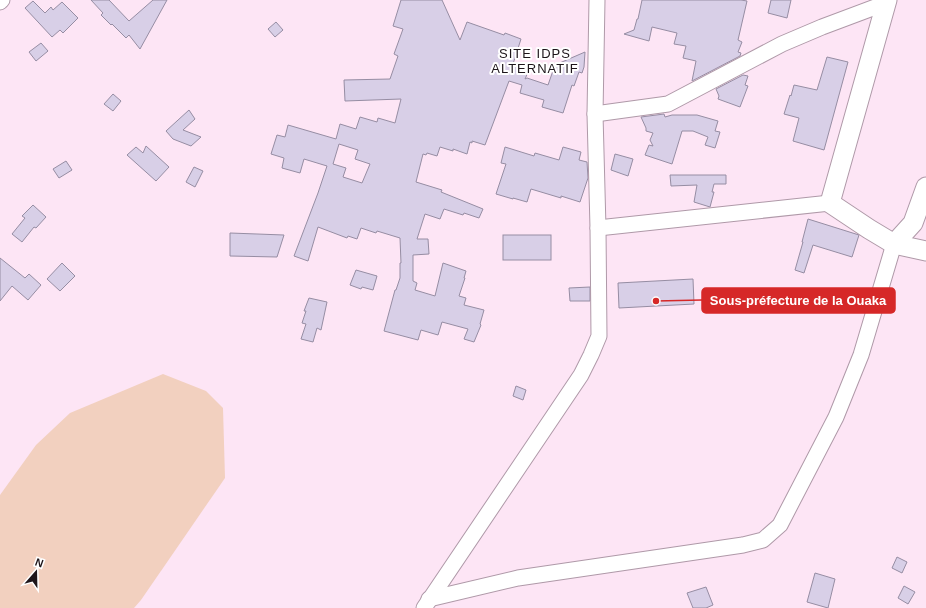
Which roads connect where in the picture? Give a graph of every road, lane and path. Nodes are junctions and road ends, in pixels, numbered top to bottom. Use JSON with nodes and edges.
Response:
{"nodes":[{"id":1,"x":2,"y":0,"type":"edge"},
{"id":2,"x":597,"y":0,"type":"edge"},
{"id":3,"x":887,"y":1,"type":"edge"},
{"id":4,"x":0,"y":2,"type":"edge"},
{"id":5,"x":595,"y":114,"type":"junction"},
{"id":6,"x":926,"y":187,"type":"edge"},
{"id":7,"x":830,"y":203,"type":"junction"},
{"id":8,"x":598,"y":228,"type":"junction"},
{"id":9,"x":894,"y":244,"type":"junction"},
{"id":10,"x":926,"y":251,"type":"edge"},
{"id":11,"x":426,"y":603,"type":"edge"}],
"edges":[{"from":1,"to":4,"type":"street"},
{"from":2,"to":5,"type":"street"},
{"from":3,"to":5,"type":"street"},
{"from":3,"to":7,"type":"street"},
{"from":5,"to":8,"type":"street"},
{"from":6,"to":9,"type":"street"},
{"from":7,"to":8,"type":"street"},
{"from":7,"to":9,"type":"street"},
{"from":8,"to":11,"type":"street"},
{"from":9,"to":10,"type":"street"},
{"from":9,"to":11,"type":"street"}]}
